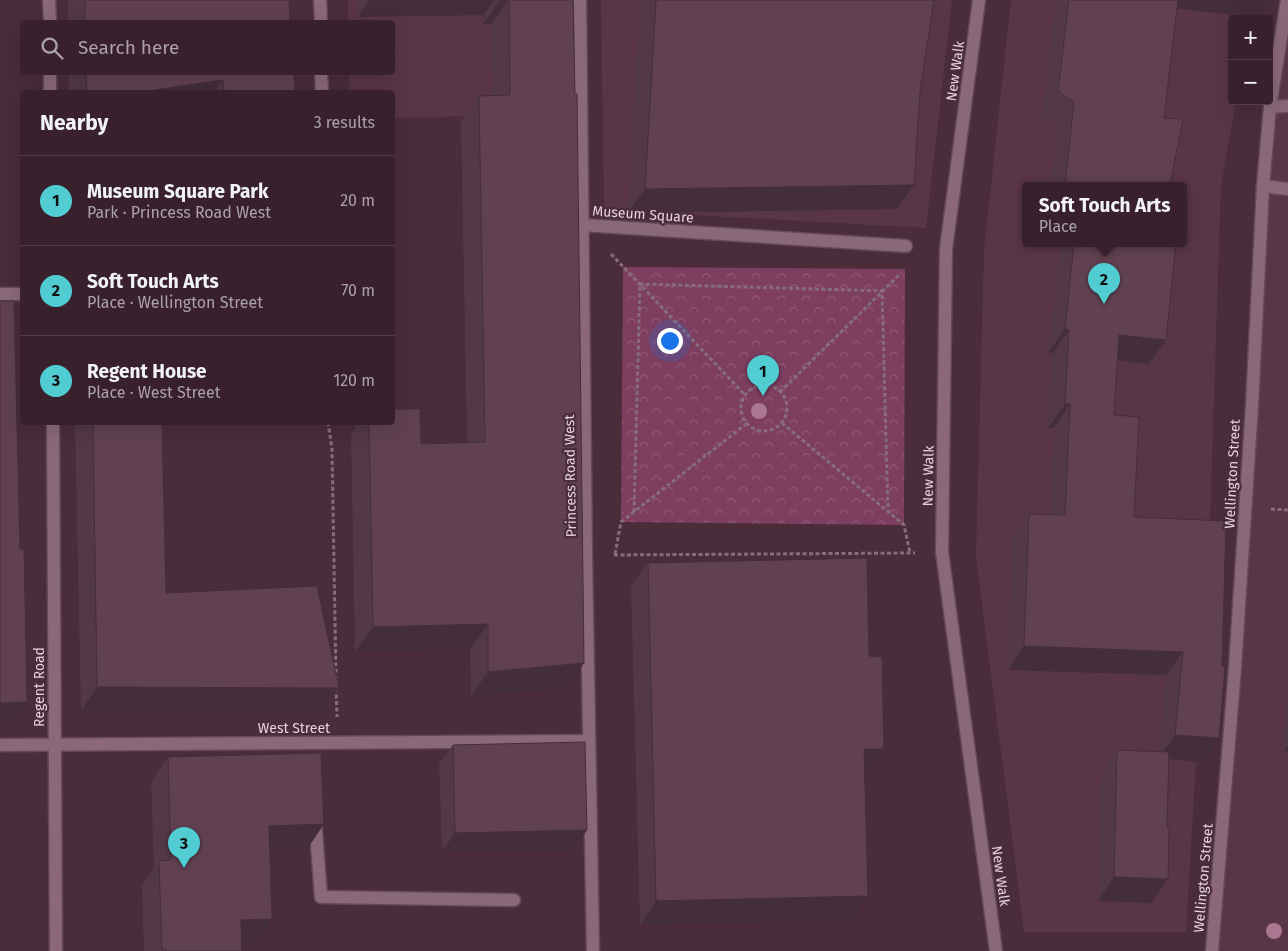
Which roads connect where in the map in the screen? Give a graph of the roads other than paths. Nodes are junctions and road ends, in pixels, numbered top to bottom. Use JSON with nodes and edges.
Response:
{"nodes":[{"id":1,"x":49,"y":0,"type":"edge"},
{"id":2,"x":320,"y":0,"type":"edge"},
{"id":3,"x":580,"y":0,"type":"edge"},
{"id":4,"x":979,"y":0,"type":"edge"},
{"id":5,"x":1287,"y":0,"type":"edge"},
{"id":6,"x":50,"y":20,"type":"edge"},
{"id":7,"x":321,"y":20,"type":"edge"},
{"id":8,"x":50,"y":75,"type":"edge"},
{"id":9,"x":322,"y":75,"type":"edge"},
{"id":10,"x":50,"y":90,"type":"edge"},
{"id":11,"x":322,"y":90,"type":"edge"},
{"id":12,"x":1270,"y":106,"type":"junction"},
{"id":13,"x":1288,"y":106,"type":"edge"},
{"id":14,"x":1263,"y":186,"type":"junction"},
{"id":15,"x":1288,"y":189,"type":"edge"},
{"id":16,"x":582,"y":225,"type":"junction"},
{"id":17,"x":906,"y":246,"type":"dead end"},
{"id":18,"x":0,"y":294,"type":"edge"},
{"id":19,"x":20,"y":294,"type":"edge"},
{"id":20,"x":53,"y":425,"type":"edge"},
{"id":21,"x":589,"y":741,"type":"junction"},
{"id":22,"x":54,"y":745,"type":"junction"},
{"id":23,"x":0,"y":746,"type":"edge"},
{"id":24,"x":315,"y":811,"type":"edge"},
{"id":25,"x":514,"y":900,"type":"dead end"},
{"id":26,"x":56,"y":951,"type":"edge"},
{"id":27,"x":593,"y":951,"type":"edge"},
{"id":28,"x":996,"y":951,"type":"edge"},
{"id":29,"x":1212,"y":951,"type":"edge"}],
"edges":[{"from":1,"to":6,"type":"street"},
{"from":2,"to":7,"type":"street"},
{"from":3,"to":16,"type":"street","name":"Princess Road West"},
{"from":4,"to":28,"type":"street","name":"New Walk"},
{"from":5,"to":12,"type":"street","name":"Wellington Street"},
{"from":8,"to":10,"type":"street"},
{"from":9,"to":11,"type":"street"},
{"from":12,"to":13,"type":"street"},
{"from":12,"to":14,"type":"street","name":"Wellington Street"},
{"from":14,"to":15,"type":"street"},
{"from":14,"to":29,"type":"street","name":"Wellington Street"},
{"from":16,"to":17,"type":"street","name":"Museum Square"},
{"from":16,"to":21,"type":"street","name":"Princess Road West"},
{"from":18,"to":19,"type":"street"},
{"from":20,"to":22,"type":"street","name":"Regent Road"},
{"from":21,"to":22,"type":"street","name":"West Street"},
{"from":21,"to":27,"type":"street","name":"Princess Road West"},
{"from":22,"to":23,"type":"street","name":"West Street"},
{"from":22,"to":26,"type":"street","name":"Regent Road"},
{"from":24,"to":25,"type":"street"}]}
